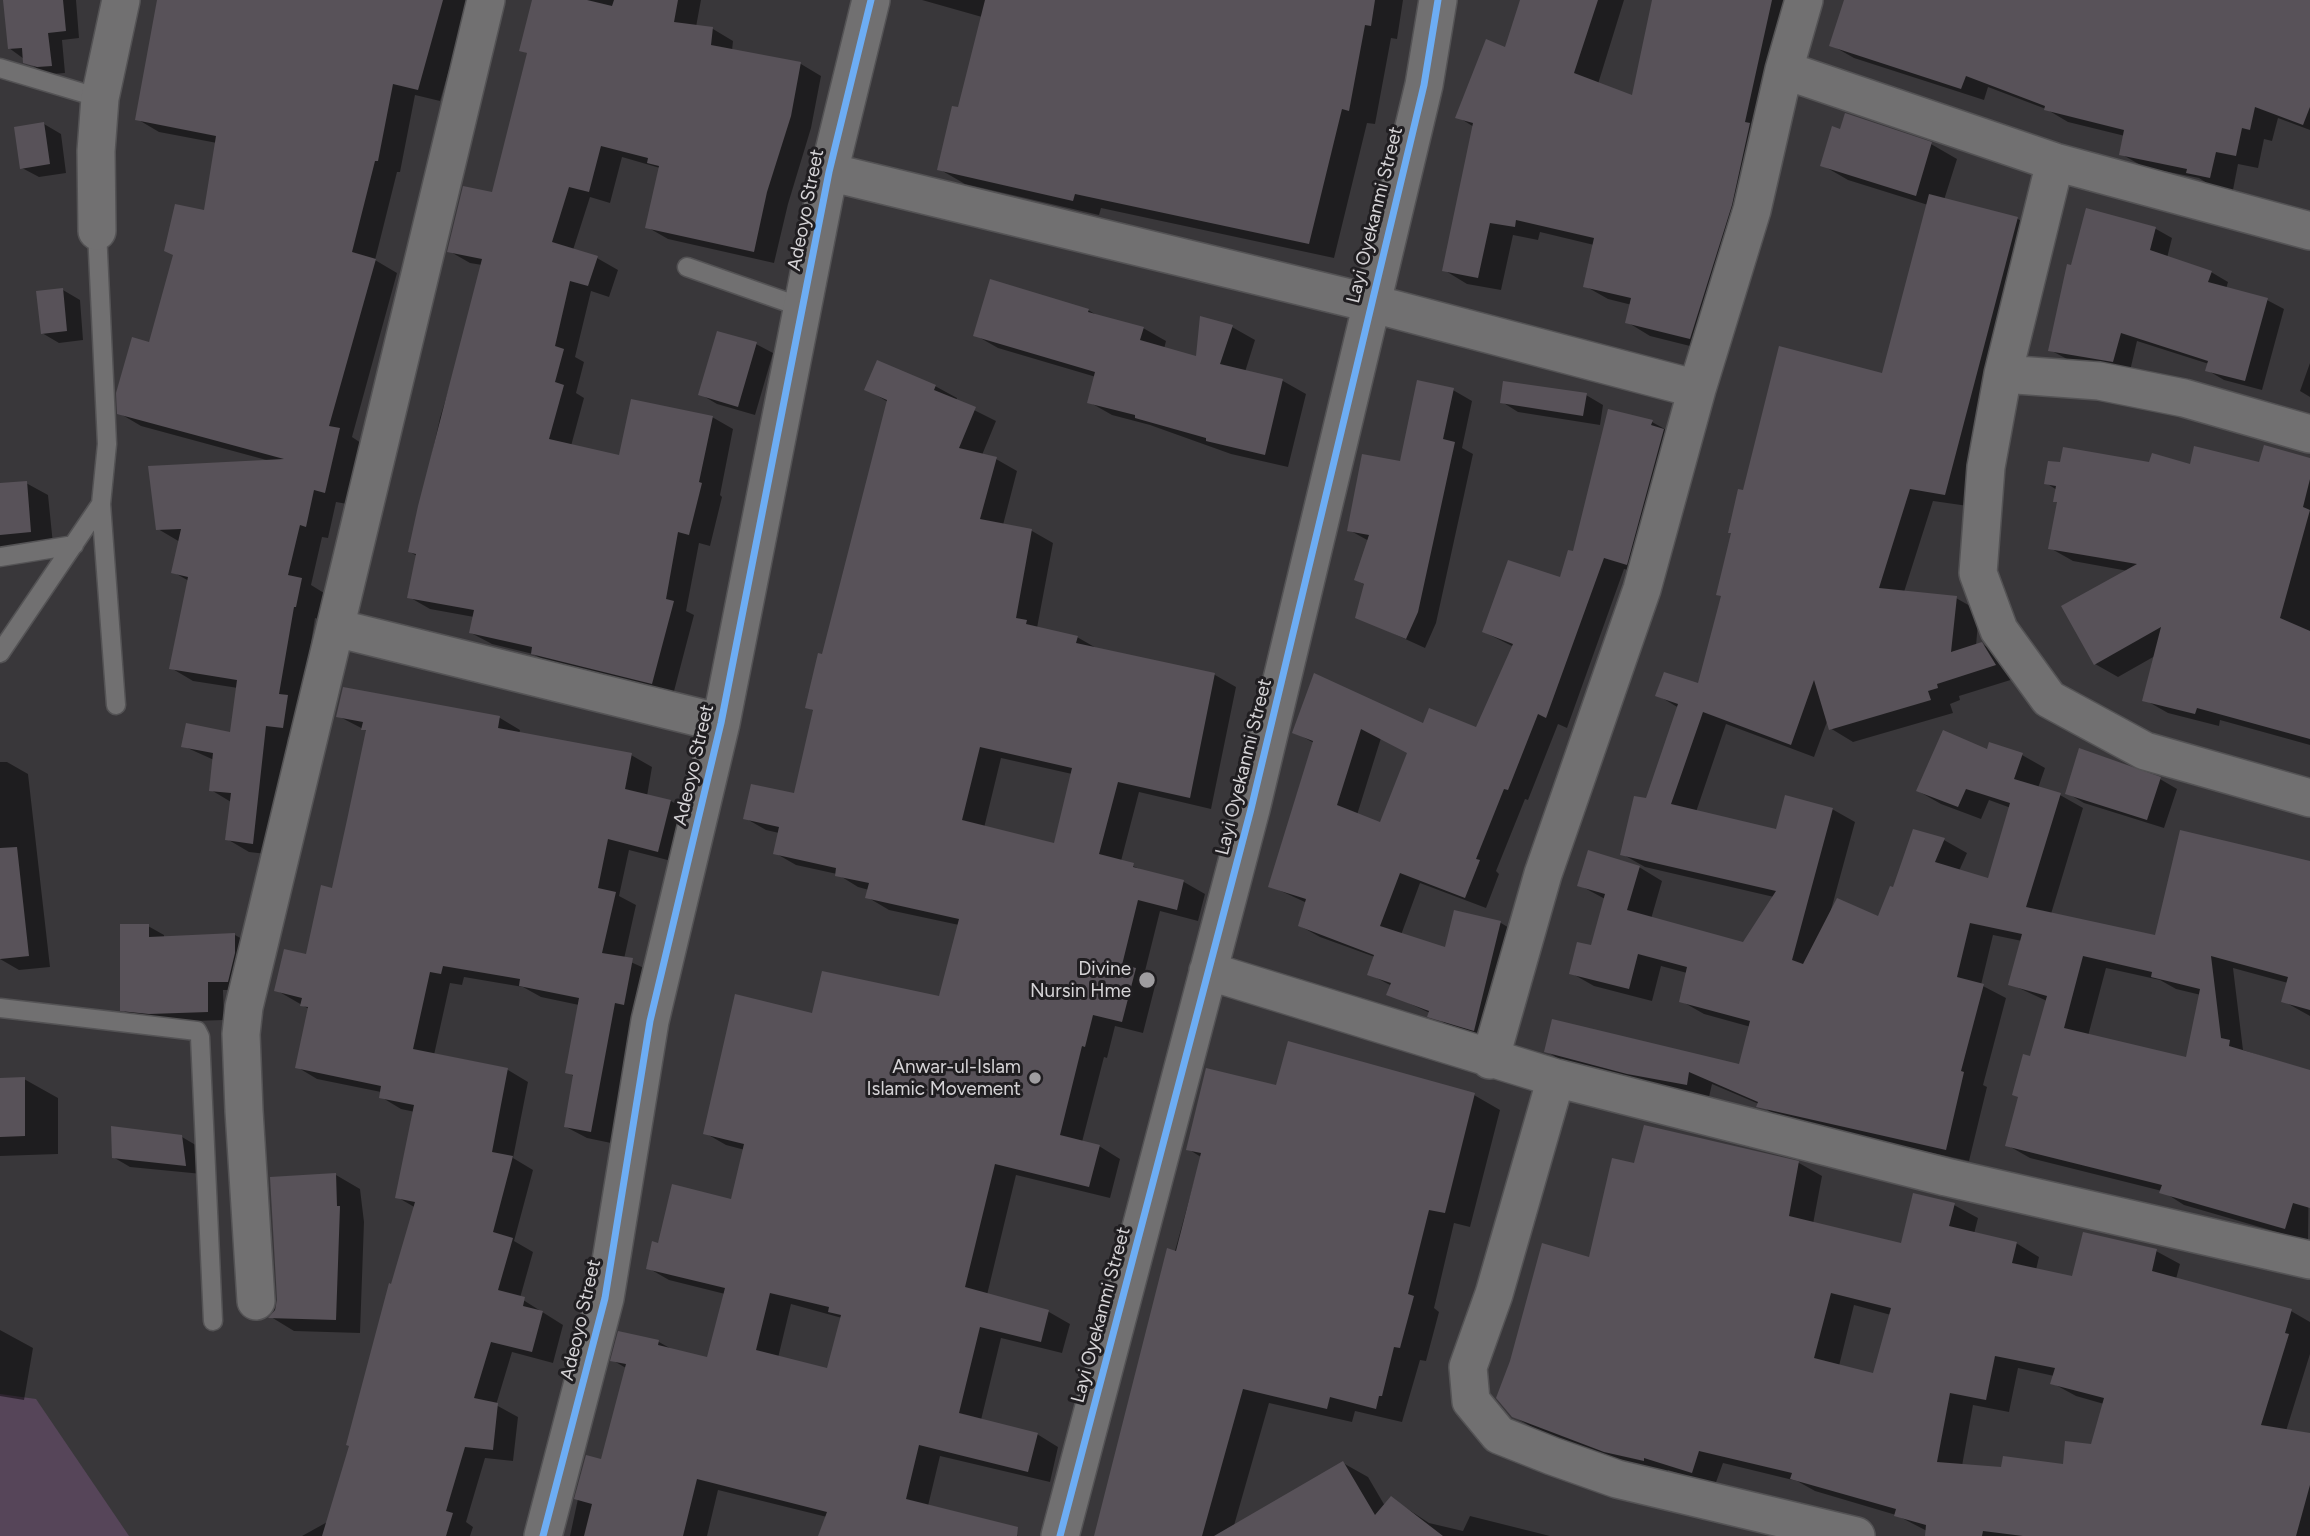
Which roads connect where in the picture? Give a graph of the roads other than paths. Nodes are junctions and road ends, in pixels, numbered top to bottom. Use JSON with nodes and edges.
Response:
{"nodes":[{"id":1,"x":121,"y":0,"type":"edge"},
{"id":2,"x":486,"y":0,"type":"edge"},
{"id":3,"x":870,"y":0,"type":"edge"},
{"id":4,"x":1438,"y":0,"type":"edge"},
{"id":5,"x":1804,"y":0,"type":"edge"},
{"id":6,"x":0,"y":68,"type":"edge"},
{"id":7,"x":1784,"y":70,"type":"junction"},
{"id":8,"x":100,"y":98,"type":"junction"},
{"id":9,"x":2055,"y":162,"type":"junction"},
{"id":10,"x":828,"y":172,"type":"junction"},
{"id":11,"x":97,"y":231,"type":"joint"},
{"id":12,"x":2310,"y":231,"type":"edge"},
{"id":13,"x":687,"y":267,"type":"dead end"},
{"id":14,"x":1370,"y":303,"type":"junction"},
{"id":15,"x":804,"y":307,"type":"junction"},
{"id":16,"x":2003,"y":374,"type":"junction"},
{"id":17,"x":1697,"y":390,"type":"junction"},
{"id":18,"x":2310,"y":434,"type":"edge"},
{"id":19,"x":101,"y":504,"type":"junction"},
{"id":20,"x":74,"y":545,"type":"junction"},
{"id":21,"x":0,"y":557,"type":"edge"},
{"id":22,"x":336,"y":628,"type":"junction"},
{"id":23,"x":0,"y":653,"type":"edge"},
{"id":24,"x":116,"y":705,"type":"dead end"},
{"id":25,"x":721,"y":723,"type":"junction"},
{"id":26,"x":2310,"y":798,"type":"edge"},
{"id":27,"x":1208,"y":971,"type":"junction"},
{"id":28,"x":0,"y":1007,"type":"edge"},
{"id":29,"x":1490,"y":1060,"type":"junction"},
{"id":30,"x":1556,"y":1079,"type":"junction"},
{"id":31,"x":2310,"y":1260,"type":"edge"},
{"id":32,"x":256,"y":1301,"type":"dead end"},
{"id":33,"x":214,"y":1321,"type":"dead end"},
{"id":34,"x":544,"y":1536,"type":"edge"},
{"id":35,"x":1060,"y":1536,"type":"edge"},
{"id":36,"x":1856,"y":1536,"type":"edge"}],
"edges":[{"from":1,"to":8,"type":"street"},
{"from":2,"to":22,"type":"street"},
{"from":3,"to":10,"type":"street","name":"Adeoyo Street"},
{"from":4,"to":14,"type":"street","name":"Layi Oyekanmi Street"},
{"from":5,"to":7,"type":"street"},
{"from":6,"to":8,"type":"lane"},
{"from":7,"to":9,"type":"street"},
{"from":7,"to":17,"type":"street"},
{"from":8,"to":11,"type":"street"},
{"from":9,"to":12,"type":"street"},
{"from":9,"to":16,"type":"street"},
{"from":10,"to":14,"type":"street"},
{"from":10,"to":15,"type":"street","name":"Adeoyo Street"},
{"from":11,"to":19,"type":"lane"},
{"from":13,"to":15,"type":"lane"},
{"from":14,"to":17,"type":"street"},
{"from":14,"to":27,"type":"street","name":"Layi Oyekanmi Street"},
{"from":15,"to":25,"type":"street","name":"Adeoyo Street"},
{"from":16,"to":18,"type":"street"},
{"from":16,"to":26,"type":"street"},
{"from":17,"to":29,"type":"street"},
{"from":19,"to":20,"type":"lane"},
{"from":19,"to":24,"type":"lane"},
{"from":20,"to":21,"type":"lane"},
{"from":20,"to":23,"type":"lane"},
{"from":22,"to":25,"type":"street"},
{"from":22,"to":32,"type":"street"},
{"from":25,"to":34,"type":"street","name":"Adeoyo Street"},
{"from":27,"to":29,"type":"street"},
{"from":27,"to":35,"type":"street","name":"Layi Oyekanmi Street"},
{"from":28,"to":33,"type":"lane"},
{"from":29,"to":30,"type":"street"},
{"from":30,"to":31,"type":"street"},
{"from":30,"to":36,"type":"street"}]}
